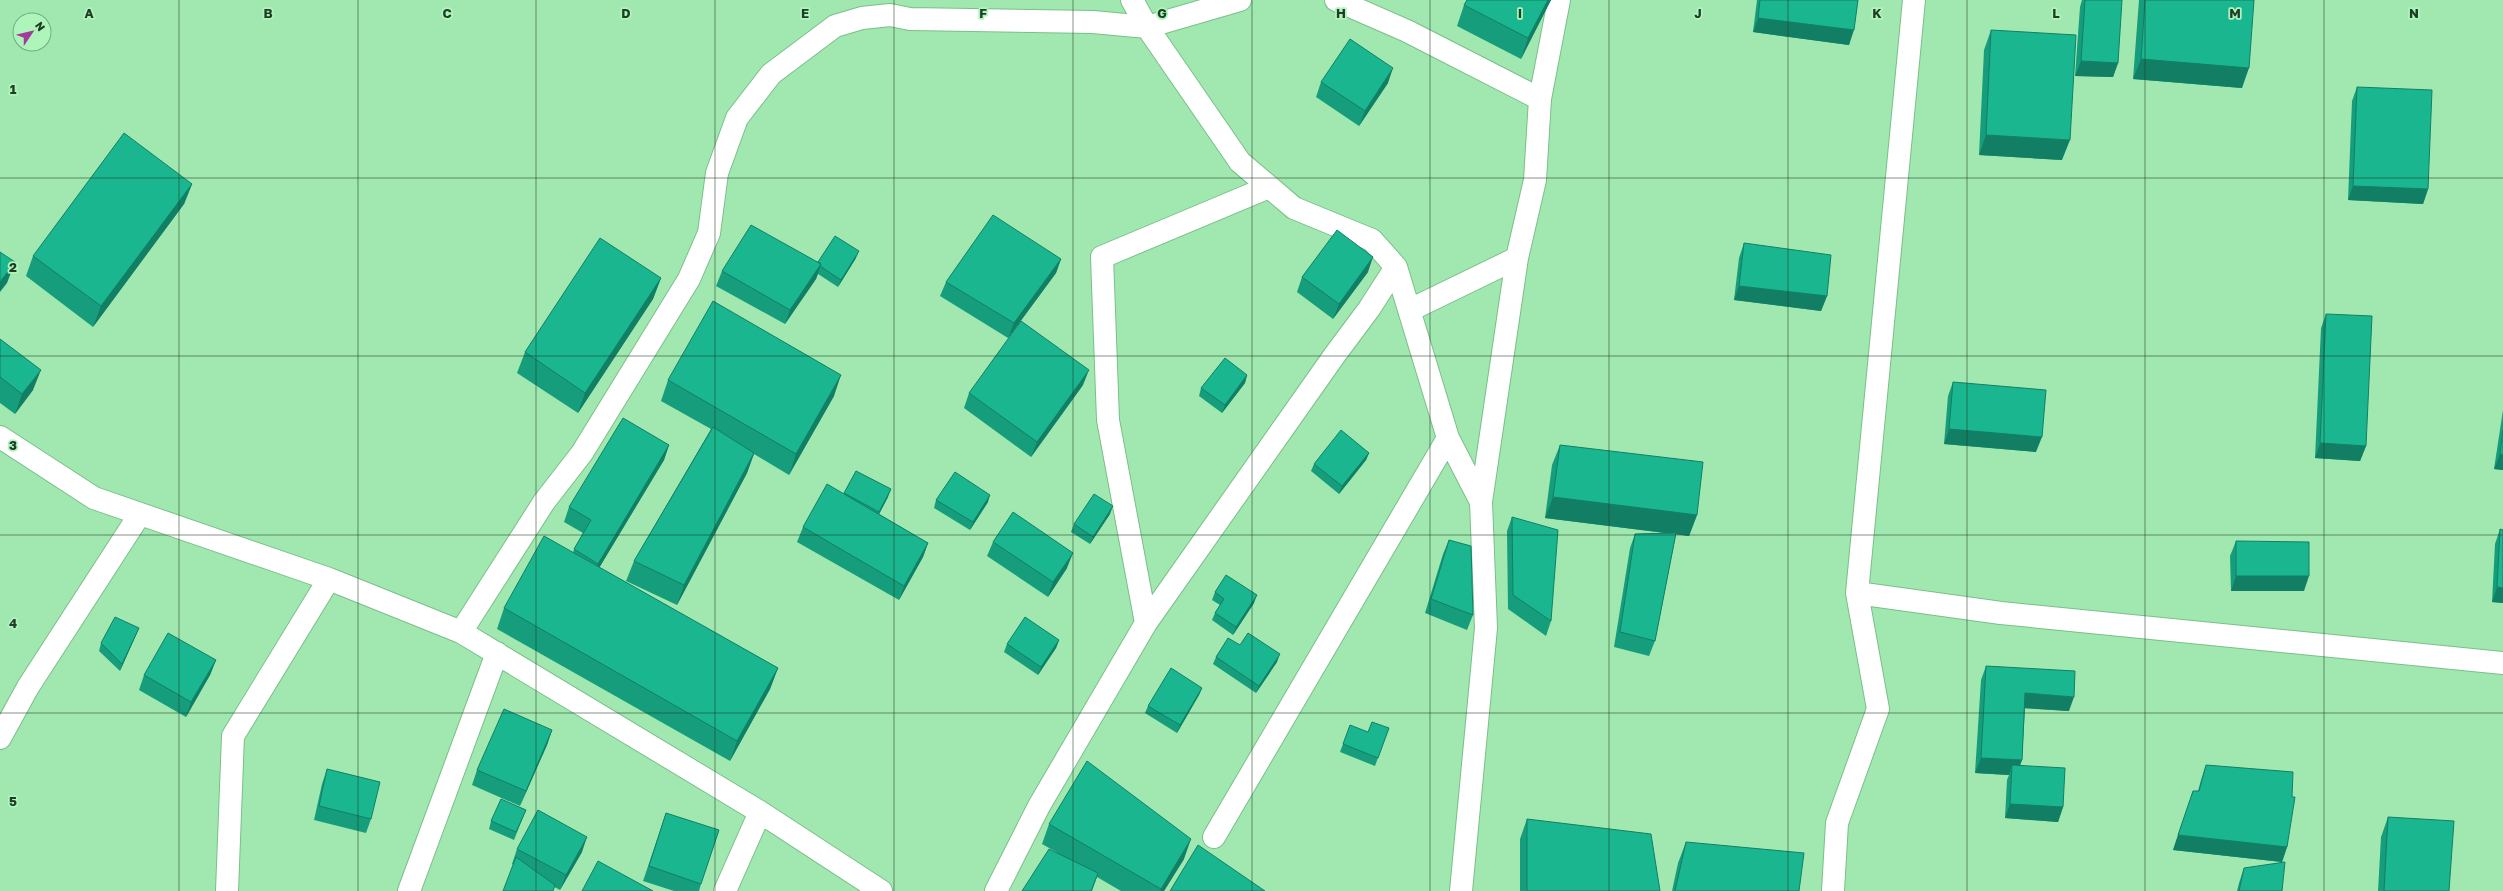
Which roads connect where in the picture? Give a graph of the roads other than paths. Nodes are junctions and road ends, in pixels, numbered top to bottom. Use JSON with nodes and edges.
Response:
{"nodes":[{"id":1,"x":1132,"y":0,"type":"edge"},
{"id":2,"x":1240,"y":0,"type":"edge"},
{"id":3,"x":1336,"y":0,"type":"edge"},
{"id":4,"x":1559,"y":0,"type":"edge"},
{"id":5,"x":1914,"y":0,"type":"edge"},
{"id":6,"x":1147,"y":27,"type":"junction"},
{"id":7,"x":1540,"y":99,"type":"junction"},
{"id":8,"x":1269,"y":187,"type":"junction"},
{"id":9,"x":1517,"y":258,"type":"junction"},
{"id":10,"x":1396,"y":267,"type":"junction"},
{"id":11,"x":1410,"y":310,"type":"junction"},
{"id":12,"x":0,"y":437,"type":"edge"},
{"id":13,"x":1448,"y":438,"type":"junction"},
{"id":14,"x":1481,"y":502,"type":"junction"},
{"id":15,"x":140,"y":514,"type":"junction"},
{"id":16,"x":329,"y":579,"type":"junction"},
{"id":17,"x":1857,"y":593,"type":"junction"},
{"id":18,"x":1146,"y":623,"type":"junction"},
{"id":19,"x":461,"y":632,"type":"junction"},
{"id":20,"x":497,"y":654,"type":"junction"},
{"id":21,"x":2503,"y":663,"type":"edge"},
{"id":22,"x":0,"y":738,"type":"edge"},
{"id":23,"x":760,"y":812,"type":"junction"},
{"id":24,"x":1214,"y":837,"type":"dead end"},
{"id":25,"x":228,"y":891,"type":"edge"},
{"id":26,"x":409,"y":891,"type":"edge"},
{"id":27,"x":725,"y":891,"type":"edge"},
{"id":28,"x":881,"y":891,"type":"edge"},
{"id":29,"x":996,"y":891,"type":"edge"},
{"id":30,"x":1461,"y":891,"type":"edge"},
{"id":31,"x":1833,"y":891,"type":"edge"}],
"edges":[{"from":1,"to":6,"type":"street"},
{"from":2,"to":6,"type":"street"},
{"from":3,"to":7,"type":"street"},
{"from":4,"to":7,"type":"street"},
{"from":5,"to":17,"type":"street"},
{"from":6,"to":8,"type":"street"},
{"from":6,"to":19,"type":"street"},
{"from":7,"to":9,"type":"street"},
{"from":8,"to":10,"type":"street"},
{"from":8,"to":18,"type":"street"},
{"from":9,"to":11,"type":"street"},
{"from":9,"to":14,"type":"street"},
{"from":10,"to":11,"type":"street"},
{"from":10,"to":18,"type":"street"},
{"from":11,"to":13,"type":"street"},
{"from":12,"to":15,"type":"street"},
{"from":13,"to":14,"type":"street"},
{"from":13,"to":24,"type":"street"},
{"from":14,"to":30,"type":"street"},
{"from":15,"to":16,"type":"street"},
{"from":15,"to":22,"type":"street"},
{"from":16,"to":19,"type":"street"},
{"from":16,"to":25,"type":"street"},
{"from":17,"to":21,"type":"street"},
{"from":17,"to":31,"type":"street"},
{"from":18,"to":29,"type":"street"},
{"from":19,"to":20,"type":"street"},
{"from":20,"to":23,"type":"street"},
{"from":20,"to":26,"type":"street"},
{"from":23,"to":27,"type":"street"},
{"from":23,"to":28,"type":"street"}]}
